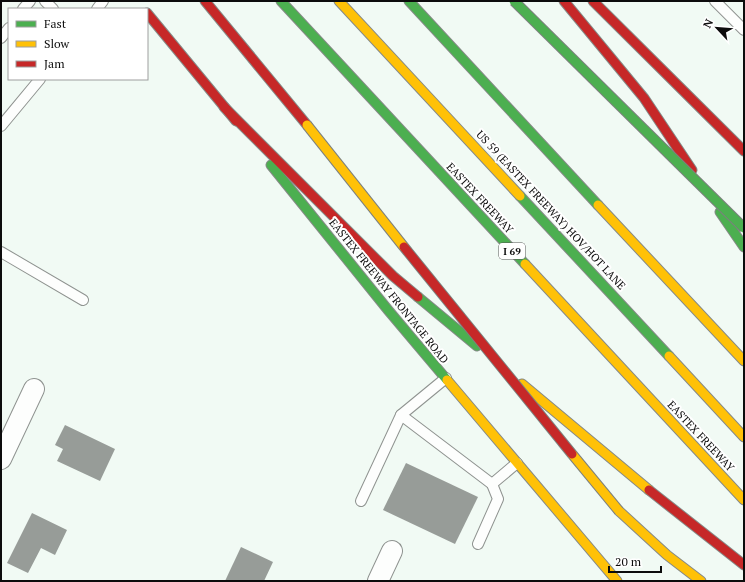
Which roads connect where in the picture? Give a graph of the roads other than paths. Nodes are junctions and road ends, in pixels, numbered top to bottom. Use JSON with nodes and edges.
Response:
{"nodes":[{"id":1,"x":205,"y":1,"type":"edge"},
{"id":2,"x":281,"y":1,"type":"edge"},
{"id":3,"x":339,"y":1,"type":"edge"},
{"id":4,"x":409,"y":1,"type":"edge"},
{"id":5,"x":514,"y":1,"type":"edge"},
{"id":6,"x":564,"y":1,"type":"edge"},
{"id":7,"x":592,"y":1,"type":"edge"},
{"id":8,"x":715,"y":1,"type":"edge"},
{"id":9,"x":148,"y":15,"type":"edge"},
{"id":10,"x":8,"y":29,"type":"edge"},
{"id":11,"x":744,"y":30,"type":"edge"},
{"id":12,"x":1,"y":38,"type":"edge"},
{"id":13,"x":39,"y":80,"type":"edge"},
{"id":14,"x":224,"y":107,"type":"junction"},
{"id":15,"x":1,"y":126,"type":"edge"},
{"id":16,"x":744,"y":151,"type":"edge"},
{"id":17,"x":744,"y":228,"type":"edge"},
{"id":18,"x":744,"y":247,"type":"edge"},
{"id":19,"x":1,"y":252,"type":"edge"},
{"id":20,"x":82,"y":300,"type":"dead end"},
{"id":21,"x":744,"y":361,"type":"edge"},
{"id":22,"x":446,"y":378,"type":"junction"},
{"id":23,"x":34,"y":389,"type":"dead end"},
{"id":24,"x":401,"y":415,"type":"junction"},
{"id":25,"x":744,"y":437,"type":"edge"},
{"id":26,"x":1,"y":459,"type":"edge"},
{"id":27,"x":517,"y":463,"type":"junction"},
{"id":28,"x":492,"y":484,"type":"junction"},
{"id":29,"x":744,"y":500,"type":"edge"},
{"id":30,"x":361,"y":501,"type":"dead end"},
{"id":31,"x":619,"y":511,"type":"junction"},
{"id":32,"x":478,"y":544,"type":"dead end"},
{"id":33,"x":392,"y":551,"type":"dead end"},
{"id":34,"x":657,"y":558,"type":"dead end"},
{"id":35,"x":744,"y":566,"type":"edge"},
{"id":36,"x":378,"y":581,"type":"edge"},
{"id":37,"x":617,"y":581,"type":"edge"},
{"id":38,"x":700,"y":581,"type":"edge"}],
"edges":[{"from":1,"to":31,"type":"main road","bridge":true},
{"from":2,"to":29,"type":"main road","name":"EASTEX FREEWAY","number":"I 69"},
{"from":3,"to":25,"type":"main road","name":"US 59 (EASTEX FREEWAY) HOV/HOT LANE"},
{"from":4,"to":21,"type":"main road"},
{"from":5,"to":17,"type":"main road","bridge":true},
{"from":6,"to":18,"type":"main road"},
{"from":7,"to":16,"type":"main road"},
{"from":8,"to":11,"type":"lane"},
{"from":9,"to":14,"type":"main road","name":"EASTEX FREEWAY FRONTAGE ROAD"},
{"from":10,"to":12,"type":"lane"},
{"from":13,"to":15,"type":"lane"},
{"from":14,"to":22,"type":"main road","name":"EASTEX FREEWAY FRONTAGE ROAD"},
{"from":14,"to":35,"type":"main road"},
{"from":19,"to":20,"type":"lane"},
{"from":22,"to":24,"type":"lane"},
{"from":22,"to":27,"type":"main road","name":"EASTEX FREEWAY FRONTAGE ROAD"},
{"from":23,"to":26,"type":"street"},
{"from":24,"to":28,"type":"lane"},
{"from":24,"to":30,"type":"lane"},
{"from":27,"to":28,"type":"lane"},
{"from":27,"to":37,"type":"main road","name":"EASTEX FREEWAY FRONTAGE ROAD"},
{"from":28,"to":32,"type":"lane"},
{"from":31,"to":34,"type":"main road"},
{"from":31,"to":38,"type":"main road"},
{"from":33,"to":36,"type":"street"}]}
